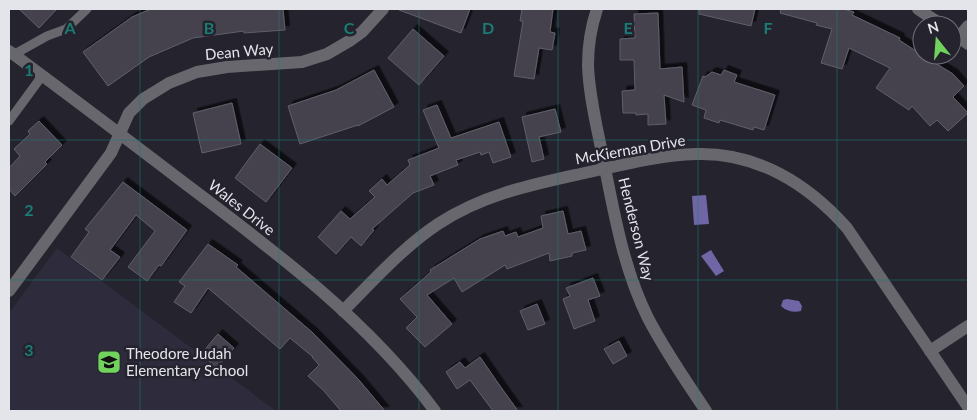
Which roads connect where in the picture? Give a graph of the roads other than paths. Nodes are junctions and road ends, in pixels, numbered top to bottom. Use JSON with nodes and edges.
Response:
{"nodes":[{"id":1,"x":87,"y":9,"type":"edge"},
{"id":2,"x":382,"y":9,"type":"edge"},
{"id":3,"x":597,"y":9,"type":"edge"},
{"id":4,"x":11,"y":53,"type":"edge"},
{"id":5,"x":42,"y":76,"type":"junction"},
{"id":6,"x":9,"y":121,"type":"edge"},
{"id":7,"x":119,"y":134,"type":"junction"},
{"id":8,"x":606,"y":169,"type":"junction"},
{"id":9,"x":9,"y":291,"type":"edge"},
{"id":10,"x":343,"y":311,"type":"junction"},
{"id":11,"x":968,"y":326,"type":"edge"},
{"id":12,"x":930,"y":351,"type":"junction"},
{"id":13,"x":968,"y":407,"type":"edge"},
{"id":14,"x":435,"y":411,"type":"edge"},
{"id":15,"x":706,"y":411,"type":"edge"}],
"edges":[{"from":1,"to":4,"type":"lane"},
{"from":2,"to":7,"type":"street","name":"Dean Way"},
{"from":3,"to":8,"type":"street","name":"Henderson Way"},
{"from":4,"to":5,"type":"street","name":"Wales Drive"},
{"from":5,"to":6,"type":"lane"},
{"from":5,"to":7,"type":"street","name":"Wales Drive"},
{"from":7,"to":9,"type":"street","name":"Dean Way"},
{"from":7,"to":10,"type":"street","name":"Wales Drive"},
{"from":8,"to":10,"type":"street","name":"McKiernan Drive"},
{"from":8,"to":12,"type":"street","name":"McKiernan Drive"},
{"from":8,"to":15,"type":"street","name":"Henderson Way"},
{"from":10,"to":14,"type":"street","name":"Wales Drive"},
{"from":11,"to":12,"type":"street"},
{"from":12,"to":13,"type":"street","name":"McKiernan Drive"}]}
